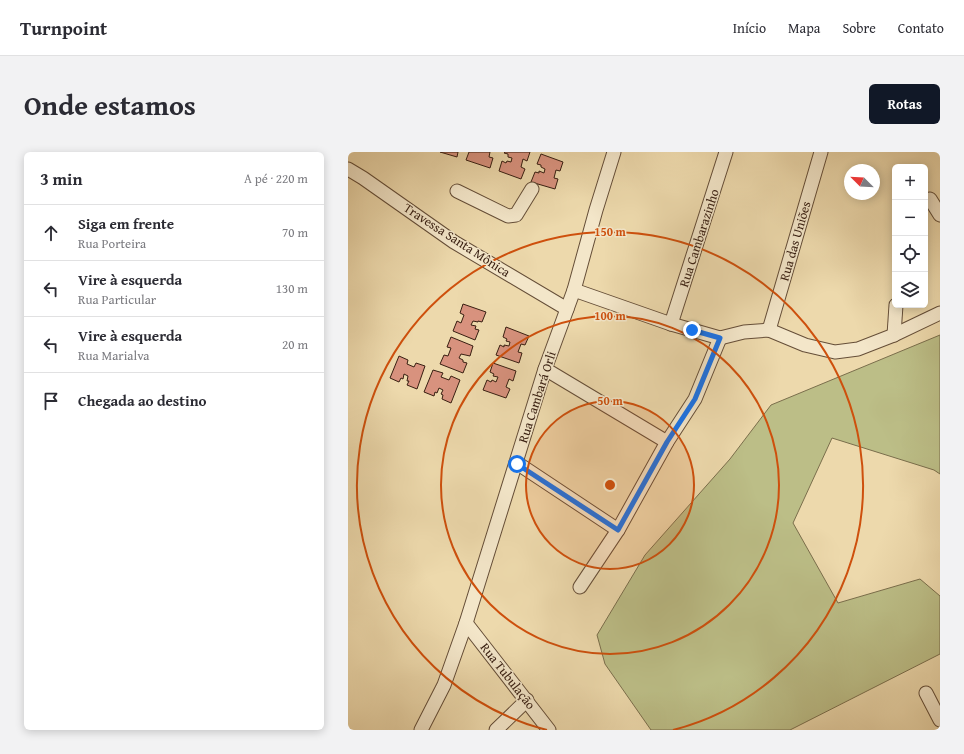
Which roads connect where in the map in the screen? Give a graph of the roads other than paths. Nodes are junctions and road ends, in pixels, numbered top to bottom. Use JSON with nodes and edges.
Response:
{"nodes":[{"id":1,"x":614,"y":152,"type":"edge"},
{"id":2,"x":726,"y":152,"type":"edge"},
{"id":3,"x":821,"y":152,"type":"edge"},
{"id":4,"x":348,"y":169,"type":"edge"},
{"id":5,"x":532,"y":189,"type":"dead end"},
{"id":6,"x":457,"y":191,"type":"dead end"},
{"id":7,"x":932,"y":199,"type":"edge"},
{"id":8,"x":940,"y":216,"type":"edge"},
{"id":9,"x":574,"y":290,"type":"junction"},
{"id":10,"x":896,"y":308,"type":"edge"},
{"id":11,"x":567,"y":310,"type":"junction"},
{"id":12,"x":940,"y":313,"type":"edge"},
{"id":13,"x":671,"y":324,"type":"junction"},
{"id":14,"x":769,"y":330,"type":"junction"},
{"id":15,"x":894,"y":334,"type":"junction"},
{"id":16,"x":720,"y":338,"type":"junction"},
{"id":17,"x":545,"y":369,"type":"junction"},
{"id":18,"x":667,"y":442,"type":"junction"},
{"id":19,"x":517,"y":464,"type":"junction"},
{"id":20,"x":618,"y":530,"type":"junction"},
{"id":21,"x":580,"y":587,"type":"dead end"},
{"id":22,"x":466,"y":623,"type":"junction"},
{"id":23,"x":926,"y":693,"type":"dead end"},
{"id":24,"x":527,"y":700,"type":"junction"},
{"id":25,"x":940,"y":720,"type":"edge"},
{"id":26,"x":421,"y":730,"type":"edge"},
{"id":27,"x":496,"y":730,"type":"edge"},
{"id":28,"x":549,"y":730,"type":"edge"}],
"edges":[{"from":1,"to":9,"type":"street","name":"Rua Cambará Orli"},
{"from":2,"to":13,"type":"street","name":"Rua Cambarazinho"},
{"from":3,"to":14,"type":"street","name":"Rua das Uniões"},
{"from":4,"to":11,"type":"street","name":"Travessa Santa Mônica"},
{"from":5,"to":6,"type":"street"},
{"from":7,"to":8,"type":"street"},
{"from":9,"to":11,"type":"street","name":"Rua Cambará Orli"},
{"from":9,"to":13,"type":"street"},
{"from":10,"to":15,"type":"street"},
{"from":11,"to":17,"type":"street","name":"Rua Cambará Orli"},
{"from":12,"to":15,"type":"street"},
{"from":13,"to":16,"type":"street"},
{"from":14,"to":15,"type":"street"},
{"from":14,"to":16,"type":"street"},
{"from":16,"to":18,"type":"street"},
{"from":17,"to":18,"type":"street"},
{"from":17,"to":19,"type":"street","name":"Rua Cambará Orli"},
{"from":18,"to":20,"type":"street"},
{"from":19,"to":20,"type":"street"},
{"from":19,"to":22,"type":"street","name":"Rua Cambará Orli"},
{"from":20,"to":21,"type":"street"},
{"from":22,"to":24,"type":"street","name":"Rua Tubulação"},
{"from":22,"to":26,"type":"street","name":"Rua Cambará Orli"},
{"from":23,"to":25,"type":"street"},
{"from":24,"to":27,"type":"street"},
{"from":24,"to":28,"type":"street","name":"Rua Tubulação"}]}
